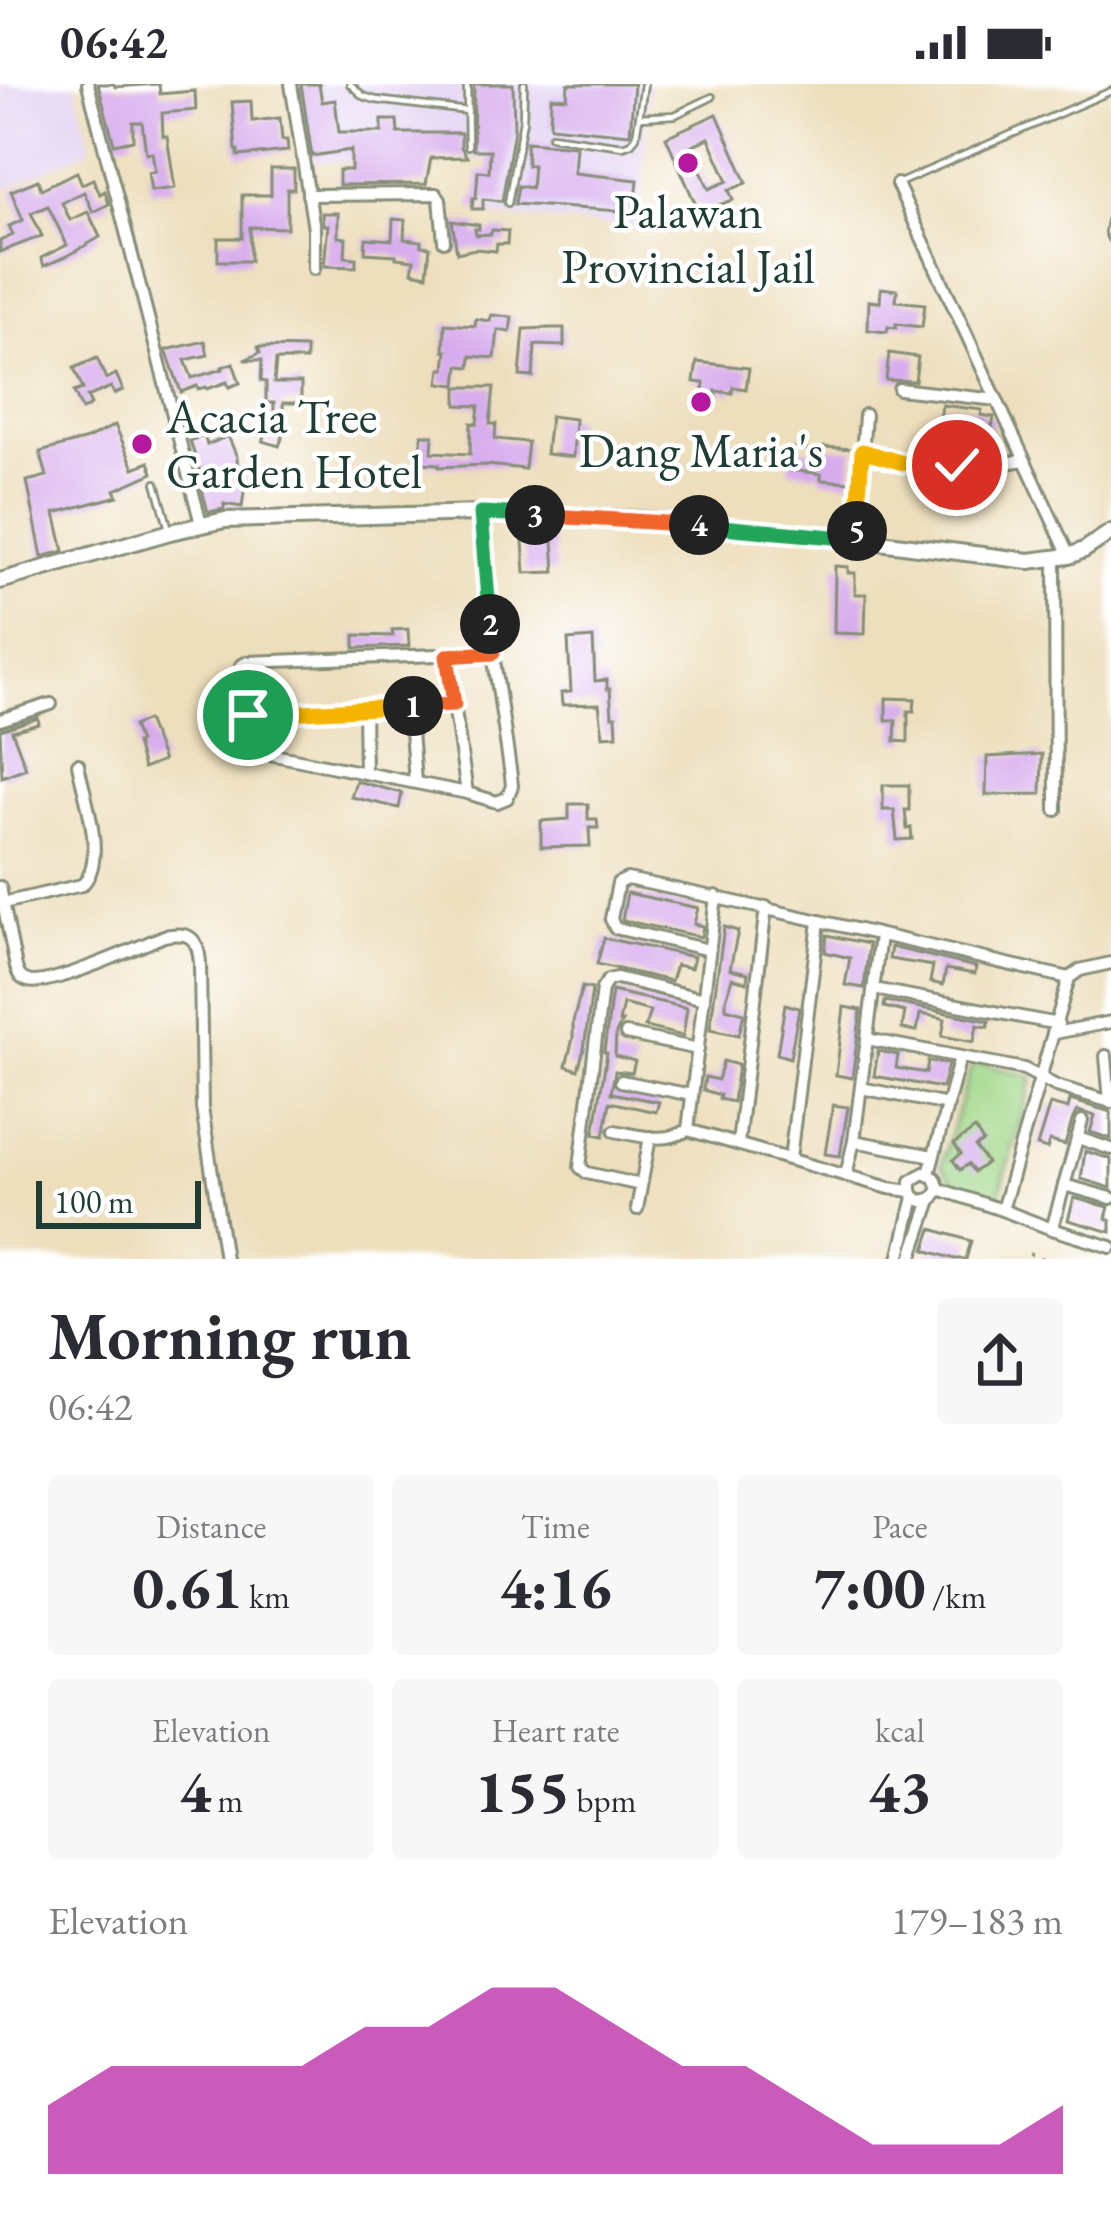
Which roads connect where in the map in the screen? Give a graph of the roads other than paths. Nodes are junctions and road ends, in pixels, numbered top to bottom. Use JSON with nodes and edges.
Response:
{"nodes":[{"id":1,"x":88,"y":84,"type":"edge"},
{"id":2,"x":291,"y":84,"type":"edge"},
{"id":3,"x":350,"y":84,"type":"edge"},
{"id":4,"x":467,"y":84,"type":"edge"},
{"id":5,"x":524,"y":84,"type":"edge"},
{"id":6,"x":644,"y":84,"type":"edge"},
{"id":7,"x":1111,"y":91,"type":"edge"},
{"id":8,"x":712,"y":97,"type":"dead end"},
{"id":9,"x":468,"y":111,"type":"junction"},
{"id":10,"x":640,"y":117,"type":"junction"},
{"id":11,"x":551,"y":136,"type":"dead end"},
{"id":12,"x":468,"y":146,"type":"dead end"},
{"id":13,"x":897,"y":184,"type":"joint"},
{"id":14,"x":308,"y":195,"type":"junction"},
{"id":15,"x":508,"y":203,"type":"dead end"},
{"id":16,"x":1111,"y":215,"type":"edge"},
{"id":17,"x":1111,"y":239,"type":"edge"},
{"id":18,"x":444,"y":241,"type":"dead end"},
{"id":19,"x":314,"y":269,"type":"dead end"},
{"id":20,"x":899,"y":389,"type":"dead end"},
{"id":21,"x":997,"y":400,"type":"junction"},
{"id":22,"x":865,"y":416,"type":"dead end"},
{"id":23,"x":862,"y":451,"type":"junction"},
{"id":24,"x":1025,"y":460,"type":"junction"},
{"id":25,"x":156,"y":482,"type":"dead end"},
{"id":26,"x":481,"y":513,"type":"junction"},
{"id":27,"x":201,"y":524,"type":"junction"},
{"id":28,"x":170,"y":532,"type":"junction"},
{"id":29,"x":1111,"y":532,"type":"edge"},
{"id":30,"x":856,"y":539,"type":"junction"},
{"id":31,"x":1062,"y":558,"type":"junction"},
{"id":32,"x":0,"y":581,"type":"edge"},
{"id":33,"x":493,"y":653,"type":"junction"},
{"id":34,"x":447,"y":656,"type":"junction"},
{"id":35,"x":51,"y":704,"type":"dead end"},
{"id":36,"x":454,"y":704,"type":"junction"},
{"id":37,"x":410,"y":706,"type":"junction"},
{"id":38,"x":364,"y":709,"type":"junction"},
{"id":39,"x":248,"y":715,"type":"junction"},
{"id":40,"x":0,"y":720,"type":"edge"},
{"id":41,"x":78,"y":764,"type":"dead end"},
{"id":42,"x":365,"y":773,"type":"junction"},
{"id":43,"x":415,"y":782,"type":"junction"},
{"id":44,"x":467,"y":793,"type":"junction"},
{"id":45,"x":1056,"y":810,"type":"dead end"},
{"id":46,"x":0,"y":887,"type":"edge"},
{"id":47,"x":716,"y":896,"type":"junction"},
{"id":48,"x":2,"y":903,"type":"edge"},
{"id":49,"x":766,"y":907,"type":"junction"},
{"id":50,"x":819,"y":921,"type":"junction"},
{"id":51,"x":880,"y":936,"type":"junction"},
{"id":52,"x":4,"y":940,"type":"edge"},
{"id":53,"x":709,"y":950,"type":"junction"},
{"id":54,"x":1111,"y":963,"type":"edge"},
{"id":55,"x":1070,"y":978,"type":"junction"},
{"id":56,"x":874,"y":989,"type":"junction"},
{"id":57,"x":704,"y":999,"type":"junction"},
{"id":58,"x":1111,"y":1022,"type":"edge"},
{"id":59,"x":1056,"y":1029,"type":"junction"},
{"id":60,"x":626,"y":1034,"type":"dead end"},
{"id":61,"x":867,"y":1039,"type":"junction"},
{"id":62,"x":698,"y":1049,"type":"junction"},
{"id":63,"x":1106,"y":1056,"type":"dead end"},
{"id":64,"x":960,"y":1057,"type":"junction"},
{"id":65,"x":1041,"y":1077,"type":"junction"},
{"id":66,"x":621,"y":1081,"type":"dead end"},
{"id":67,"x":861,"y":1088,"type":"junction"},
{"id":68,"x":692,"y":1095,"type":"junction"},
{"id":69,"x":1110,"y":1102,"type":"edge"},
{"id":70,"x":948,"y":1106,"type":"junction"},
{"id":71,"x":1082,"y":1121,"type":"dead end"},
{"id":72,"x":615,"y":1130,"type":"dead end"},
{"id":73,"x":688,"y":1130,"type":"junction"},
{"id":74,"x":650,"y":1137,"type":"junction"},
{"id":75,"x":1078,"y":1138,"type":"junction"},
{"id":76,"x":854,"y":1142,"type":"junction"},
{"id":77,"x":738,"y":1144,"type":"junction"},
{"id":78,"x":1111,"y":1149,"type":"edge"},
{"id":79,"x":933,"y":1156,"type":"junction"},
{"id":80,"x":790,"y":1159,"type":"junction"},
{"id":81,"x":929,"y":1174,"type":"junction"},
{"id":82,"x":846,"y":1175,"type":"junction"},
{"id":83,"x":641,"y":1185,"type":"junction"},
{"id":84,"x":1064,"y":1185,"type":"junction"},
{"id":85,"x":912,"y":1194,"type":"junction"},
{"id":86,"x":934,"y":1194,"type":"junction"},
{"id":87,"x":1111,"y":1198,"type":"edge"},
{"id":88,"x":637,"y":1209,"type":"dead end"},
{"id":89,"x":1002,"y":1210,"type":"junction"},
{"id":90,"x":1052,"y":1229,"type":"junction"},
{"id":91,"x":1111,"y":1247,"type":"edge"},
{"id":92,"x":225,"y":1259,"type":"edge"},
{"id":93,"x":899,"y":1259,"type":"edge"},
{"id":94,"x":911,"y":1259,"type":"edge"}],
"edges":[{"from":1,"to":27,"type":"street"},
{"from":2,"to":14,"type":"street"},
{"from":3,"to":9,"type":"lane"},
{"from":4,"to":9,"type":"lane"},
{"from":5,"to":15,"type":"lane"},
{"from":6,"to":10,"type":"lane"},
{"from":7,"to":13,"type":"lane"},
{"from":8,"to":10,"type":"lane"},
{"from":9,"to":12,"type":"lane"},
{"from":10,"to":11,"type":"lane"},
{"from":13,"to":21,"type":"street"},
{"from":14,"to":18,"type":"street"},
{"from":14,"to":19,"type":"street"},
{"from":16,"to":17,"type":"lane"},
{"from":20,"to":21,"type":"street"},
{"from":21,"to":24,"type":"street"},
{"from":22,"to":23,"type":"street"},
{"from":23,"to":24,"type":"street"},
{"from":23,"to":30,"type":"street"},
{"from":24,"to":31,"type":"street"},
{"from":25,"to":28,"type":"lane"},
{"from":26,"to":27,"type":"street"},
{"from":26,"to":30,"type":"street"},
{"from":26,"to":33,"type":"street"},
{"from":27,"to":28,"type":"street"},
{"from":28,"to":32,"type":"street"},
{"from":29,"to":31,"type":"street"},
{"from":30,"to":31,"type":"street"},
{"from":31,"to":45,"type":"street"},
{"from":33,"to":34,"type":"street"},
{"from":33,"to":44,"type":"street"},
{"from":34,"to":36,"type":"street"},
{"from":34,"to":39,"type":"street"},
{"from":35,"to":40,"type":"street"},
{"from":36,"to":37,"type":"street"},
{"from":36,"to":44,"type":"street"},
{"from":37,"to":38,"type":"street"},
{"from":37,"to":43,"type":"street"},
{"from":38,"to":39,"type":"street"},
{"from":38,"to":42,"type":"street"},
{"from":39,"to":42,"type":"street"},
{"from":41,"to":48,"type":"street"},
{"from":42,"to":43,"type":"street"},
{"from":43,"to":44,"type":"street"},
{"from":46,"to":48,"type":"street"},
{"from":47,"to":49,"type":"street"},
{"from":47,"to":53,"type":"street"},
{"from":47,"to":53,"type":"street"},
{"from":48,"to":52,"type":"street"},
{"from":49,"to":50,"type":"street"},
{"from":49,"to":77,"type":"street"},
{"from":50,"to":51,"type":"street"},
{"from":50,"to":80,"type":"street"},
{"from":51,"to":55,"type":"street"},
{"from":51,"to":56,"type":"street"},
{"from":52,"to":92,"type":"street"},
{"from":53,"to":57,"type":"street"},
{"from":54,"to":55,"type":"street"},
{"from":55,"to":59,"type":"street"},
{"from":56,"to":59,"type":"street"},
{"from":56,"to":61,"type":"street"},
{"from":57,"to":62,"type":"street"},
{"from":57,"to":83,"type":"street"},
{"from":58,"to":59,"type":"street"},
{"from":59,"to":65,"type":"street"},
{"from":60,"to":62,"type":"street"},
{"from":61,"to":64,"type":"street"},
{"from":61,"to":67,"type":"street"},
{"from":62,"to":68,"type":"street"},
{"from":63,"to":69,"type":"street"},
{"from":64,"to":65,"type":"street"},
{"from":64,"to":70,"type":"street"},
{"from":65,"to":69,"type":"street"},
{"from":65,"to":89,"type":"street"},
{"from":66,"to":68,"type":"street"},
{"from":67,"to":70,"type":"street"},
{"from":67,"to":76,"type":"street"},
{"from":68,"to":73,"type":"street"},
{"from":70,"to":79,"type":"street"},
{"from":71,"to":75,"type":"street"},
{"from":72,"to":74,"type":"street"},
{"from":73,"to":74,"type":"street"},
{"from":73,"to":77,"type":"street"},
{"from":74,"to":83,"type":"street"},
{"from":75,"to":78,"type":"street"},
{"from":75,"to":84,"type":"street"},
{"from":76,"to":79,"type":"street"},
{"from":76,"to":82,"type":"street"},
{"from":77,"to":80,"type":"street"},
{"from":79,"to":81,"type":"street"},
{"from":80,"to":82,"type":"street"},
{"from":81,"to":85,"type":"street"},
{"from":81,"to":86,"type":"street"},
{"from":82,"to":85,"type":"street"},
{"from":83,"to":88,"type":"street"},
{"from":84,"to":87,"type":"street"},
{"from":84,"to":90,"type":"street"},
{"from":85,"to":86,"type":"street"},
{"from":85,"to":93,"type":"street"},
{"from":86,"to":89,"type":"street"},
{"from":86,"to":94,"type":"street"},
{"from":89,"to":90,"type":"street"},
{"from":90,"to":91,"type":"street"}]}
